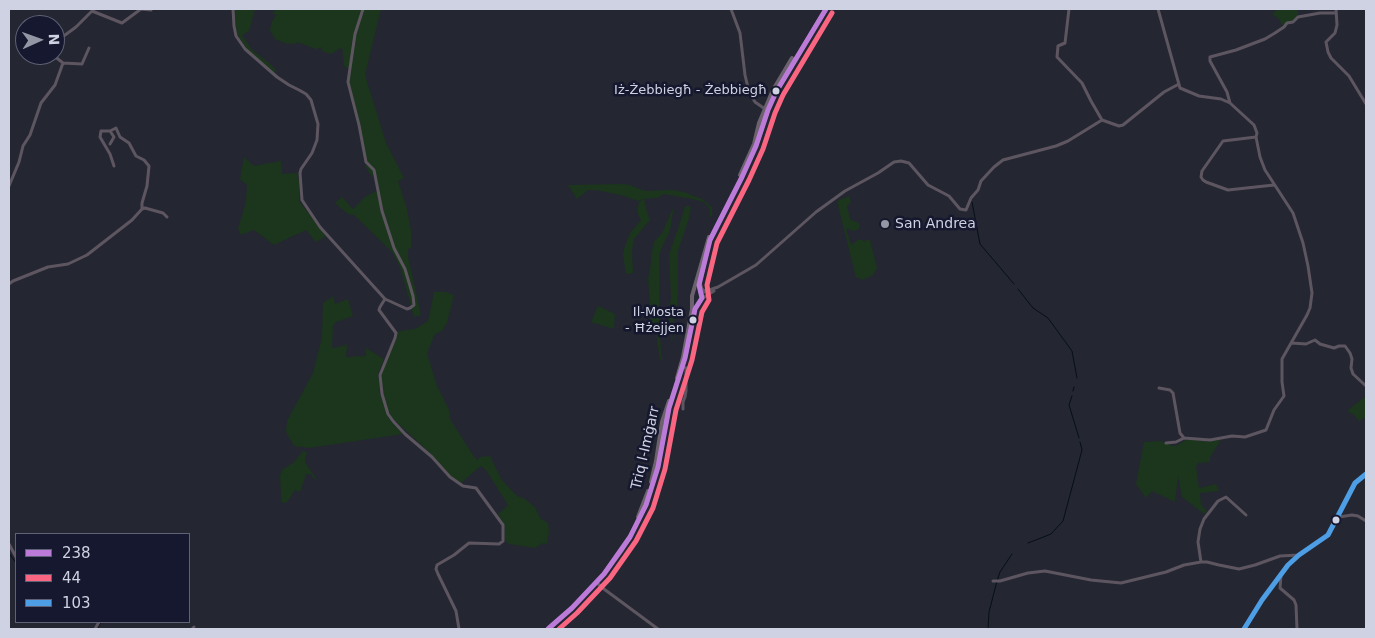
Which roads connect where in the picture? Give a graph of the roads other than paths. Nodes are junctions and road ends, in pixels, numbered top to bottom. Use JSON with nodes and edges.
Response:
{"nodes":[{"id":1,"x":233,"y":9,"type":"edge"},
{"id":2,"x":363,"y":9,"type":"edge"},
{"id":3,"x":731,"y":9,"type":"edge"},
{"id":4,"x":824,"y":9,"type":"edge"},
{"id":5,"x":1069,"y":9,"type":"edge"},
{"id":6,"x":1158,"y":9,"type":"edge"},
{"id":7,"x":151,"y":10,"type":"dead end"},
{"id":8,"x":1335,"y":11,"type":"edge"},
{"id":9,"x":65,"y":35,"type":"edge"},
{"id":10,"x":89,"y":48,"type":"dead end"},
{"id":11,"x":65,"y":63,"type":"edge"},
{"id":12,"x":62,"y":65,"type":"edge"},
{"id":13,"x":1178,"y":84,"type":"junction"},
{"id":14,"x":1230,"y":103,"type":"junction"},
{"id":15,"x":1366,"y":104,"type":"edge"},
{"id":16,"x":765,"y":109,"type":"junction"},
{"id":17,"x":1102,"y":120,"type":"junction"},
{"id":18,"x":110,"y":131,"type":"junction"},
{"id":19,"x":1256,"y":137,"type":"junction"},
{"id":20,"x":110,"y":144,"type":"dead end"},
{"id":21,"x":114,"y":166,"type":"dead end"},
{"id":22,"x":1274,"y":184,"type":"junction"},
{"id":23,"x":9,"y":186,"type":"edge"},
{"id":24,"x":142,"y":209,"type":"junction"},
{"id":25,"x":167,"y":217,"type":"dead end"},
{"id":26,"x":700,"y":282,"type":"junction"},
{"id":27,"x":9,"y":284,"type":"edge"},
{"id":28,"x":718,"y":287,"type":"junction"},
{"id":29,"x":706,"y":292,"type":"junction"},
{"id":30,"x":694,"y":293,"type":"junction"},
{"id":31,"x":701,"y":293,"type":"junction"},
{"id":32,"x":692,"y":299,"type":"junction"},
{"id":33,"x":384,"y":300,"type":"junction"},
{"id":34,"x":700,"y":300,"type":"junction"},
{"id":35,"x":1291,"y":344,"type":"junction"},
{"id":36,"x":683,"y":367,"type":"junction"},
{"id":37,"x":1366,"y":386,"type":"edge"},
{"id":38,"x":1159,"y":388,"type":"dead end"},
{"id":39,"x":683,"y":409,"type":"dead end"},
{"id":40,"x":1184,"y":438,"type":"junction"},
{"id":41,"x":1166,"y":443,"type":"dead end"},
{"id":42,"x":1366,"y":474,"type":"edge"},
{"id":43,"x":1246,"y":515,"type":"dead end"},
{"id":44,"x":1338,"y":517,"type":"junction"},
{"id":45,"x":1366,"y":521,"type":"edge"},
{"id":46,"x":9,"y":544,"type":"edge"},
{"id":47,"x":1299,"y":554,"type":"junction"},
{"id":48,"x":15,"y":556,"type":"edge"},
{"id":49,"x":1201,"y":562,"type":"junction"},
{"id":50,"x":1282,"y":573,"type":"junction"},
{"id":51,"x":994,"y":581,"type":"dead end"},
{"id":52,"x":596,"y":582,"type":"junction"},
{"id":53,"x":459,"y":629,"type":"edge"},
{"id":54,"x":546,"y":629,"type":"edge"},
{"id":55,"x":658,"y":629,"type":"edge"},
{"id":56,"x":1244,"y":629,"type":"edge"},
{"id":57,"x":1297,"y":629,"type":"edge"}],
"edges":[{"from":1,"to":33,"type":"street"},
{"from":2,"to":33,"type":"street"},
{"from":3,"to":16,"type":"street"},
{"from":4,"to":16,"type":"main road","name":"Triq l-Imġarr"},
{"from":4,"to":26,"type":"main road","name":"Triq l-Imġarr"},
{"from":5,"to":17,"type":"street"},
{"from":6,"to":13,"type":"street"},
{"from":7,"to":9,"type":"street"},
{"from":8,"to":14,"type":"street"},
{"from":8,"to":15,"type":"street"},
{"from":10,"to":11,"type":"street"},
{"from":12,"to":23,"type":"street"},
{"from":13,"to":14,"type":"street"},
{"from":13,"to":17,"type":"street"},
{"from":14,"to":19,"type":"street"},
{"from":16,"to":30,"type":"main road","name":"Triq l-Imġarr"},
{"from":17,"to":28,"type":"street"},
{"from":18,"to":20,"type":"street"},
{"from":18,"to":21,"type":"street"},
{"from":18,"to":24,"type":"street"},
{"from":19,"to":22,"type":"street"},
{"from":19,"to":22,"type":"street"},
{"from":22,"to":35,"type":"street"},
{"from":24,"to":25,"type":"street"},
{"from":24,"to":27,"type":"street"},
{"from":26,"to":29,"type":"street"},
{"from":26,"to":31,"type":"main road","name":"Triq l-Imġarr"},
{"from":28,"to":29,"type":"street"},
{"from":28,"to":34,"type":"street"},
{"from":29,"to":31,"type":"street"},
{"from":30,"to":31,"type":"main road"},
{"from":30,"to":32,"type":"main road","name":"Triq l-Imġarr"},
{"from":31,"to":34,"type":"main road","name":"Triq l-Imġarr"},
{"from":32,"to":34,"type":"main road"},
{"from":32,"to":54,"type":"main road","name":"Triq l-Imġarr"},
{"from":33,"to":53,"type":"street"},
{"from":34,"to":36,"type":"main road","name":"Triq l-Imġarr"},
{"from":35,"to":37,"type":"street"},
{"from":35,"to":40,"type":"street"},
{"from":36,"to":39,"type":"street"},
{"from":36,"to":52,"type":"main road","name":"Triq l-Imġarr"},
{"from":38,"to":40,"type":"street"},
{"from":40,"to":41,"type":"street"},
{"from":42,"to":44,"type":"street"},
{"from":43,"to":49,"type":"street"},
{"from":44,"to":45,"type":"street"},
{"from":44,"to":47,"type":"street"},
{"from":46,"to":48,"type":"street"},
{"from":47,"to":49,"type":"street"},
{"from":47,"to":50,"type":"street"},
{"from":49,"to":51,"type":"street"},
{"from":50,"to":56,"type":"street"},
{"from":50,"to":57,"type":"street"},
{"from":52,"to":54,"type":"main road","name":"Triq l-Imġarr"},
{"from":52,"to":55,"type":"street"}]}
